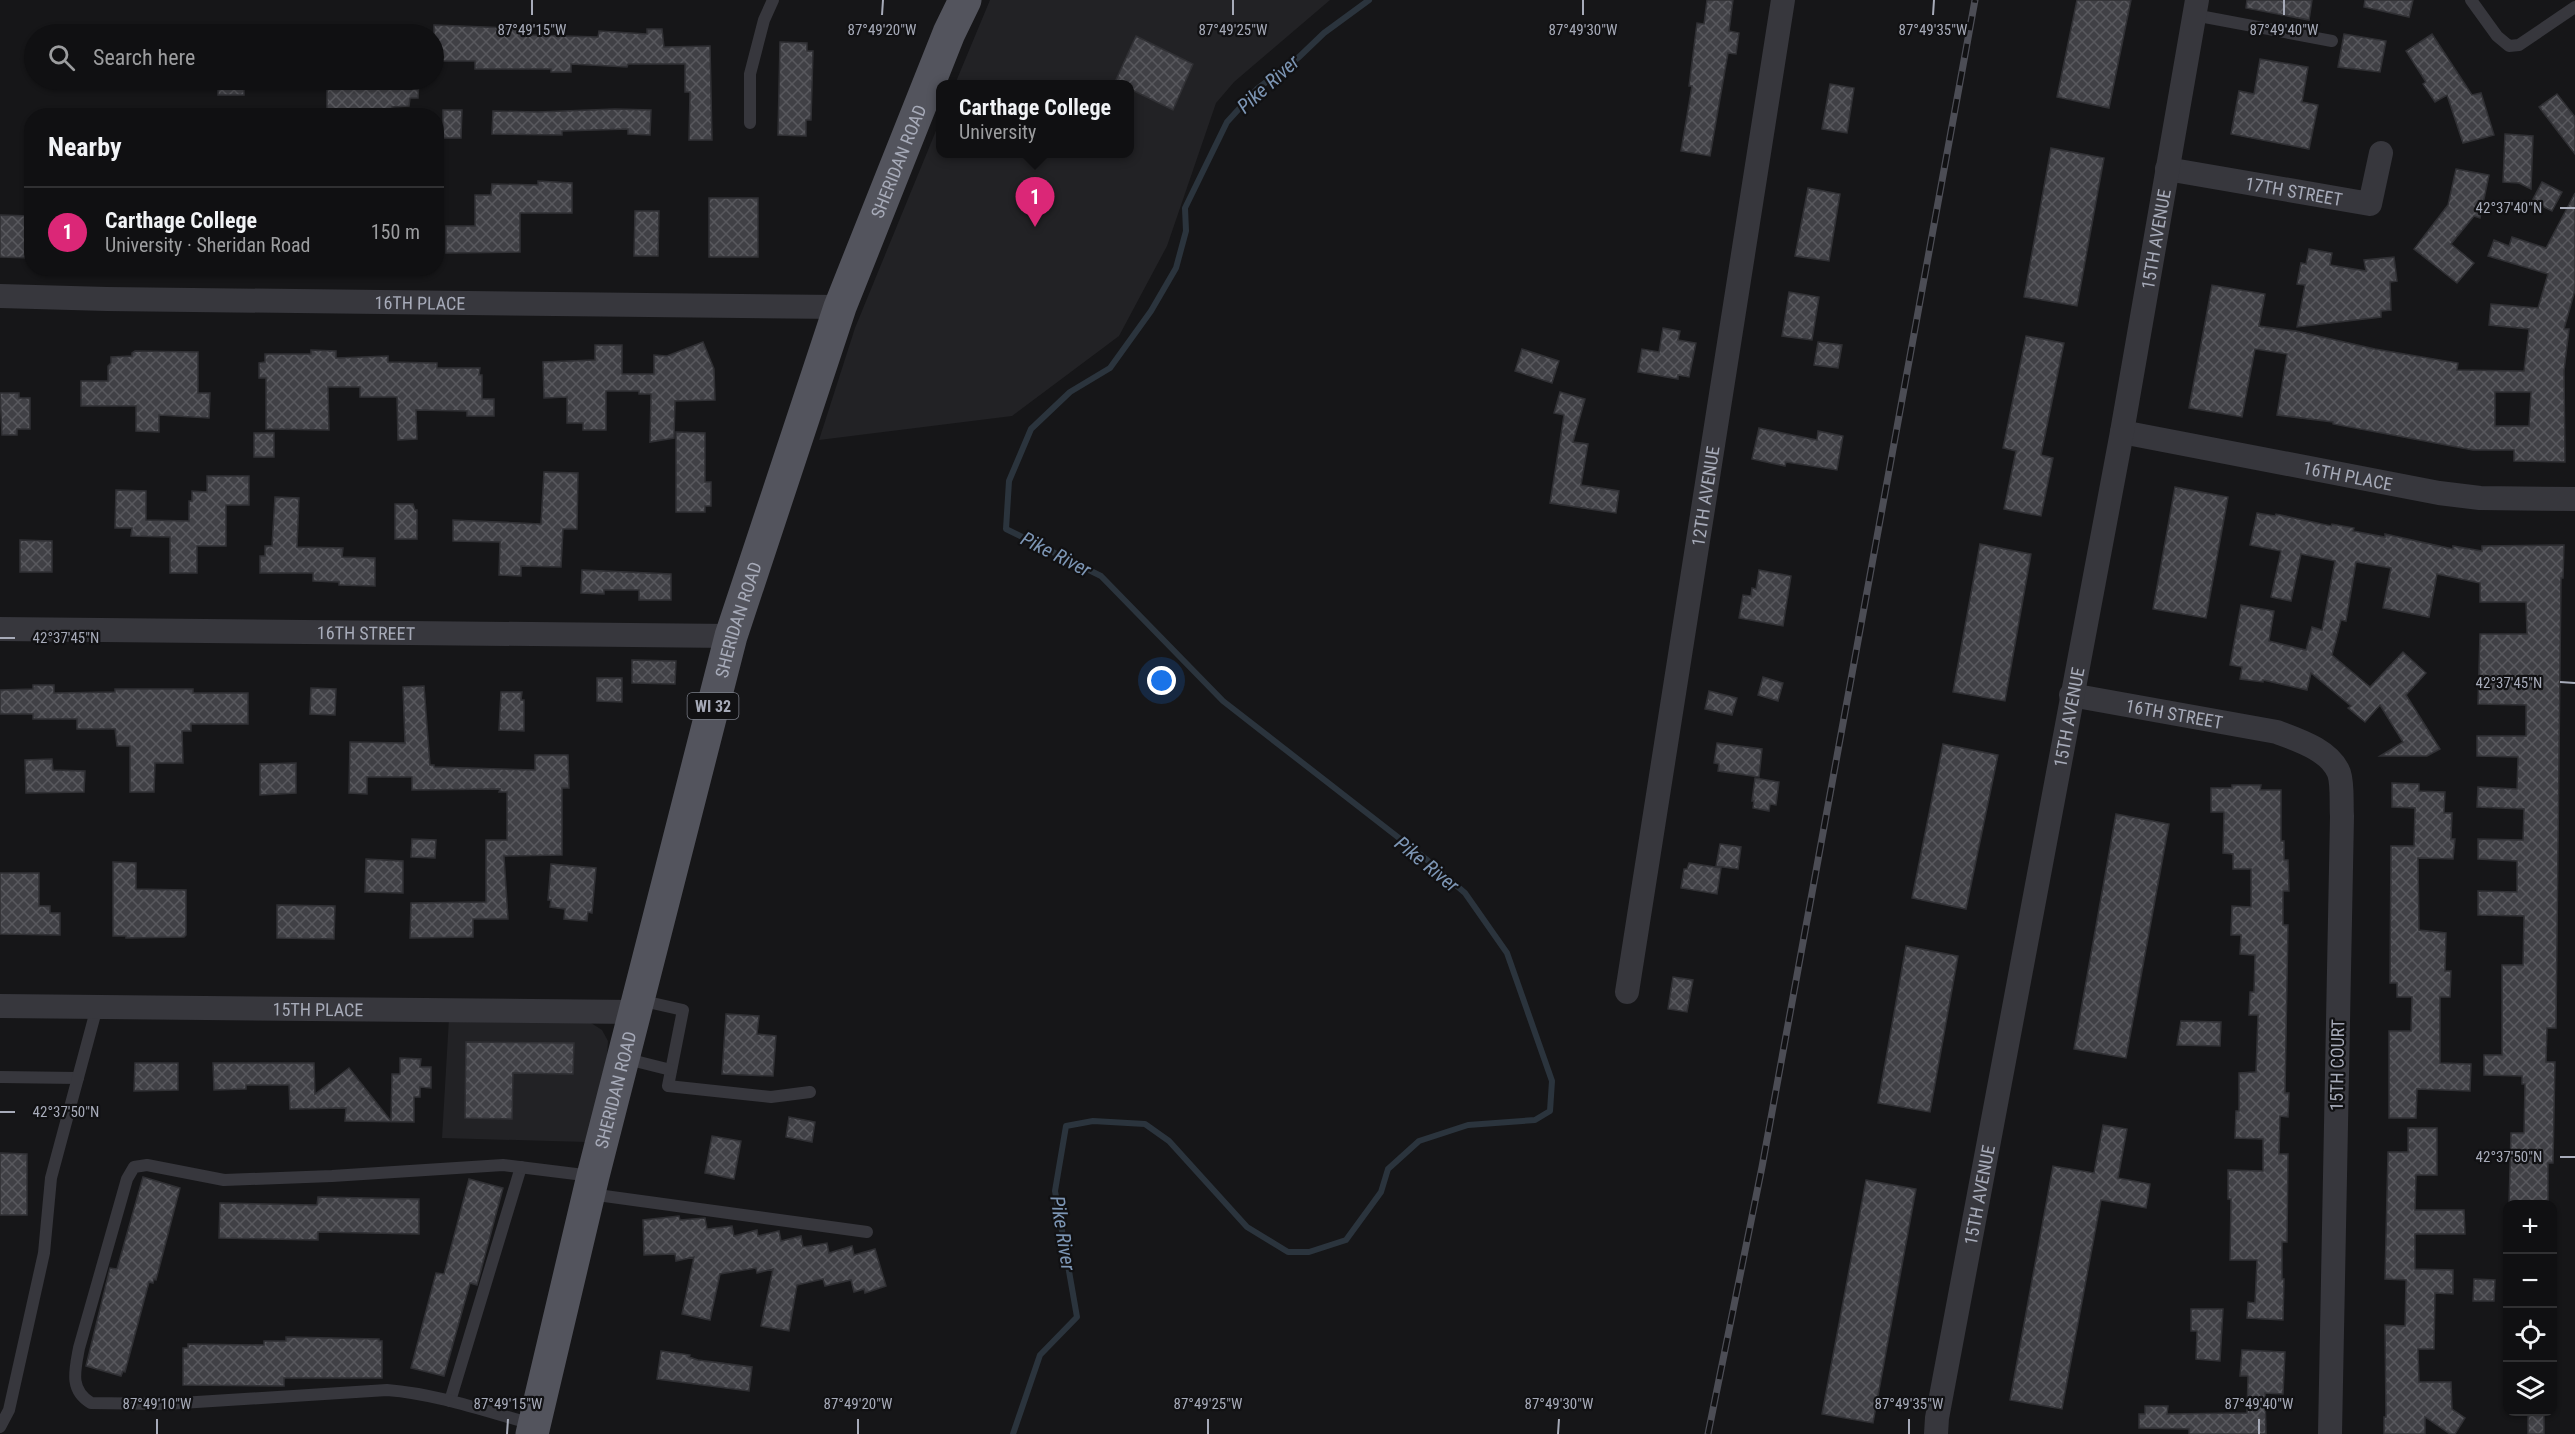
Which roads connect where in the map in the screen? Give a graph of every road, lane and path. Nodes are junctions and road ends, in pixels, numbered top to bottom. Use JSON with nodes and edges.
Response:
{"nodes":[{"id":1,"x":773,"y":0,"type":"edge"},
{"id":2,"x":965,"y":0,"type":"edge"},
{"id":3,"x":1783,"y":0,"type":"edge"},
{"id":4,"x":2471,"y":0,"type":"edge"},
{"id":5,"x":2195,"y":7,"type":"edge"},
{"id":6,"x":2575,"y":7,"type":"edge"},
{"id":7,"x":2332,"y":40,"type":"dead end"},
{"id":8,"x":750,"y":123,"type":"dead end"},
{"id":9,"x":2381,"y":153,"type":"dead end"},
{"id":10,"x":2167,"y":170,"type":"junction"},
{"id":11,"x":0,"y":296,"type":"edge"},
{"id":12,"x":840,"y":307,"type":"junction"},
{"id":13,"x":2122,"y":432,"type":"junction"},
{"id":14,"x":2575,"y":499,"type":"edge"},
{"id":15,"x":0,"y":629,"type":"edge"},
{"id":16,"x":731,"y":636,"type":"junction"},
{"id":17,"x":2072,"y":695,"type":"junction"},
{"id":18,"x":2277,"y":732,"type":"joint"},
{"id":19,"x":1627,"y":992,"type":"dead end"},
{"id":20,"x":0,"y":1006,"type":"edge"},
{"id":21,"x":636,"y":1006,"type":"junction"},
{"id":22,"x":97,"y":1007,"type":"junction"},
{"id":23,"x":623,"y":1058,"type":"junction"},
{"id":24,"x":671,"y":1070,"type":"junction"},
{"id":25,"x":0,"y":1077,"type":"edge"},
{"id":26,"x":78,"y":1078,"type":"junction"},
{"id":27,"x":810,"y":1092,"type":"dead end"},
{"id":28,"x":521,"y":1167,"type":"junction"},
{"id":29,"x":591,"y":1185,"type":"junction"},
{"id":30,"x":867,"y":1232,"type":"dead end"},
{"id":31,"x":450,"y":1401,"type":"junction"},
{"id":32,"x":0,"y":1427,"type":"edge"},
{"id":33,"x":533,"y":1429,"type":"edge"},
{"id":34,"x":1936,"y":1434,"type":"edge"},
{"id":35,"x":2330,"y":1434,"type":"edge"}],
"edges":[{"from":1,"to":8,"type":"lane"},
{"from":2,"to":12,"type":"main road","name":"SHERIDAN ROAD","number":"WI 32"},
{"from":3,"to":19,"type":"street","name":"12TH AVENUE"},
{"from":4,"to":6,"type":"lane"},
{"from":5,"to":7,"type":"lane"},
{"from":5,"to":10,"type":"street","name":"15TH AVENUE"},
{"from":9,"to":10,"type":"street","name":"17TH STREET"},
{"from":10,"to":13,"type":"street","name":"15TH AVENUE"},
{"from":11,"to":12,"type":"street","name":"16TH PLACE"},
{"from":12,"to":16,"type":"main road","name":"SHERIDAN ROAD","number":"WI 32"},
{"from":13,"to":14,"type":"street","name":"16TH PLACE"},
{"from":13,"to":17,"type":"street","name":"15TH AVENUE"},
{"from":15,"to":16,"type":"street","name":"16TH STREET"},
{"from":16,"to":21,"type":"main road","name":"SHERIDAN ROAD","number":"WI 32"},
{"from":17,"to":18,"type":"street","name":"16TH STREET"},
{"from":17,"to":34,"type":"street","name":"15TH AVENUE"},
{"from":18,"to":35,"type":"street","name":"15TH COURT"},
{"from":20,"to":22,"type":"street","name":"15TH PLACE"},
{"from":21,"to":22,"type":"street","name":"15TH PLACE"},
{"from":21,"to":23,"type":"main road","name":"SHERIDAN ROAD","number":"WI 32"},
{"from":21,"to":24,"type":"lane"},
{"from":22,"to":26,"type":"lane"},
{"from":23,"to":24,"type":"lane"},
{"from":23,"to":29,"type":"main road","name":"SHERIDAN ROAD","number":"WI 32"},
{"from":24,"to":27,"type":"lane"},
{"from":25,"to":26,"type":"lane"},
{"from":26,"to":32,"type":"lane"},
{"from":28,"to":29,"type":"lane"},
{"from":28,"to":31,"type":"lane"},
{"from":28,"to":31,"type":"lane"},
{"from":29,"to":30,"type":"lane"},
{"from":29,"to":33,"type":"main road","name":"SHERIDAN ROAD","number":"WI 32"},
{"from":31,"to":33,"type":"lane"}]}
